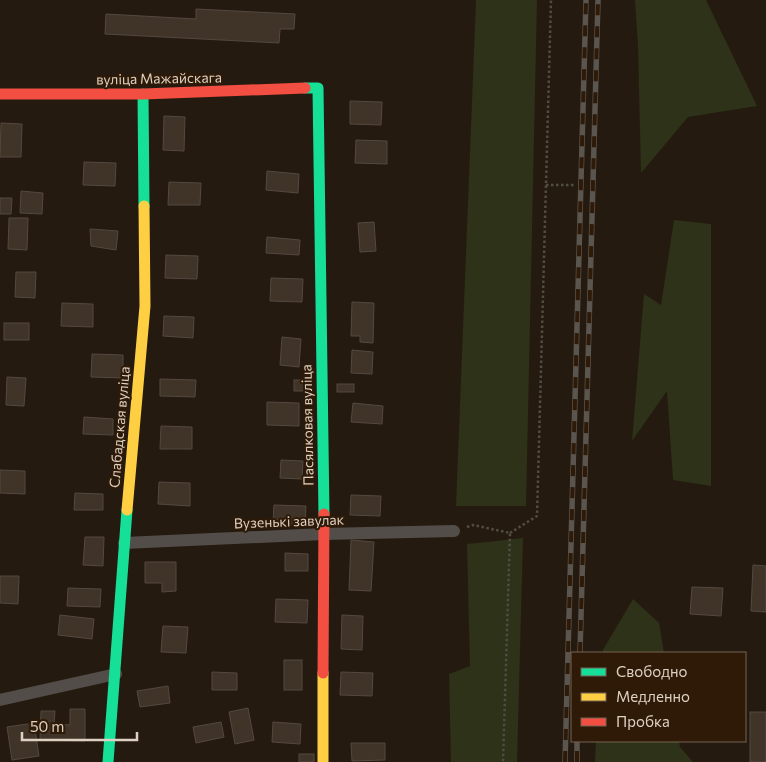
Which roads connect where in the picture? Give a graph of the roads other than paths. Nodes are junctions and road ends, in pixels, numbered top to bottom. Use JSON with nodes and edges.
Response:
{"nodes":[{"id":1,"x":318,"y":88,"type":"joint"},
{"id":2,"x":0,"y":94,"type":"edge"},
{"id":3,"x":143,"y":94,"type":"junction"},
{"id":4,"x":454,"y":532,"type":"road end"},
{"id":5,"x":324,"y":534,"type":"junction"},
{"id":6,"x":124,"y":543,"type":"junction"},
{"id":7,"x":116,"y":674,"type":"junction"},
{"id":8,"x":0,"y":700,"type":"edge"},
{"id":9,"x":108,"y":762,"type":"edge"},
{"id":10,"x":323,"y":762,"type":"edge"}],
"edges":[{"from":1,"to":3,"type":"street","name":"вуліца Мажайскага"},
{"from":1,"to":5,"type":"street","name":"Пасялковая вуліца"},
{"from":2,"to":3,"type":"street","name":"вуліца Мажайскага"},
{"from":3,"to":6,"type":"street","name":"Слабадская вуліца"},
{"from":4,"to":5,"type":"street","name":"Вузенькі завулак"},
{"from":5,"to":6,"type":"street","name":"Вузенькі завулак"},
{"from":5,"to":10,"type":"street","name":"Пасялковая вуліца"},
{"from":6,"to":7,"type":"street","name":"Слабадская вуліца"},
{"from":7,"to":8,"type":"street"},
{"from":7,"to":9,"type":"street","name":"Слабадская вуліца"}]}
